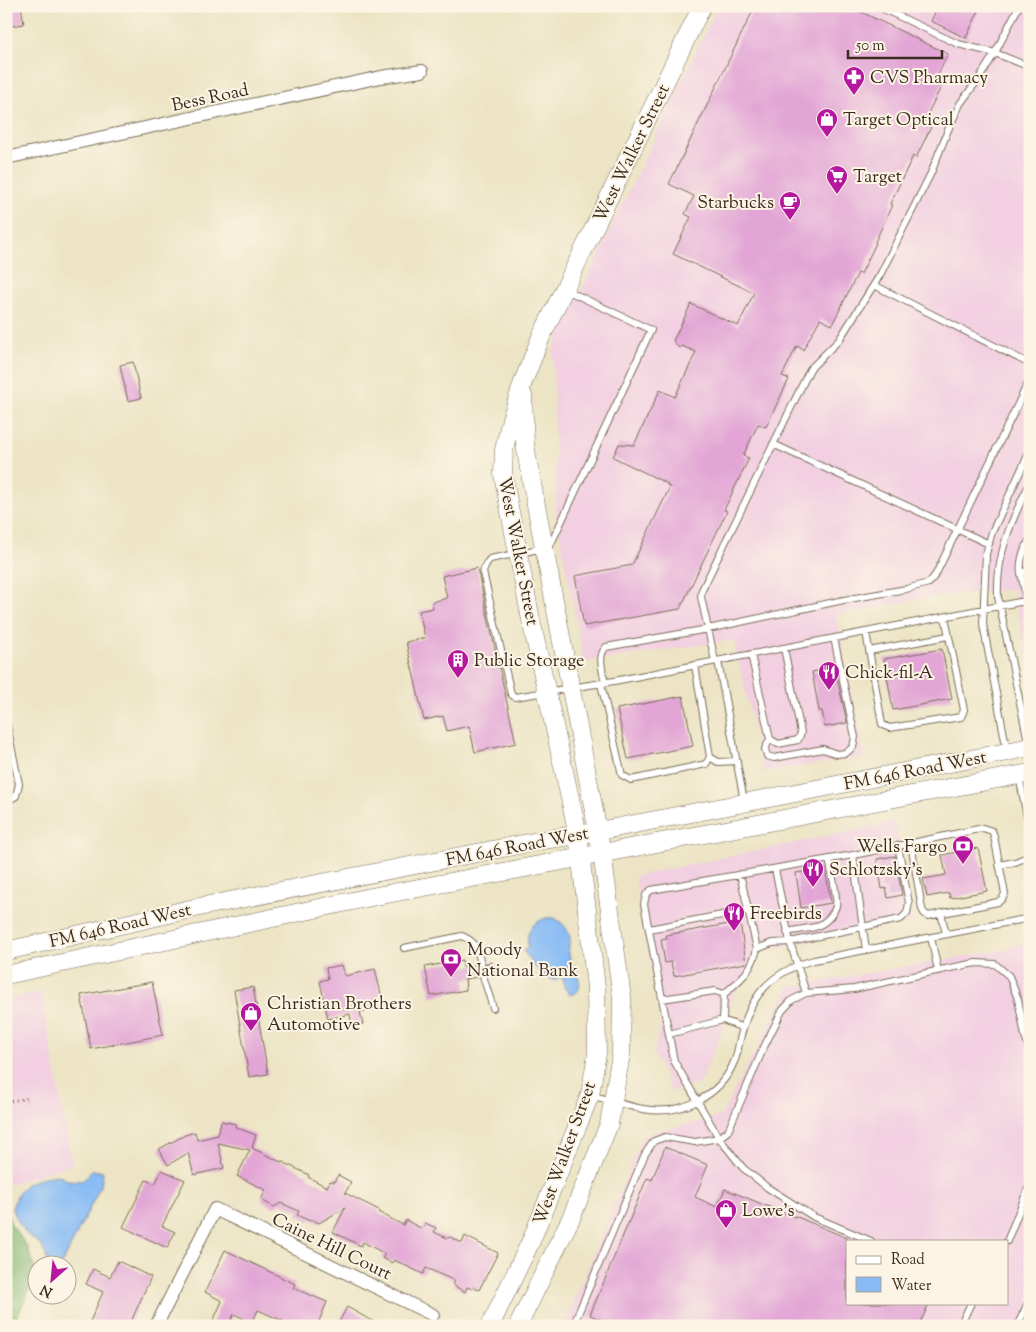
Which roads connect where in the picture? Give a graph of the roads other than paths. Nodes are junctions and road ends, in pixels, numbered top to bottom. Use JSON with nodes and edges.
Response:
{"nodes":[{"id":1,"x":702,"y":6,"type":"edge"},
{"id":2,"x":877,"y":6,"type":"edge"},
{"id":3,"x":1019,"y":6,"type":"edge"},
{"id":4,"x":995,"y":53,"type":"junction"},
{"id":5,"x":1030,"y":67,"type":"edge"},
{"id":6,"x":422,"y":71,"type":"dead end"},
{"id":7,"x":6,"y":158,"type":"edge"},
{"id":8,"x":874,"y":285,"type":"junction"},
{"id":9,"x":564,"y":290,"type":"junction"},
{"id":10,"x":1030,"y":364,"type":"edge"},
{"id":11,"x":1030,"y":379,"type":"edge"},
{"id":12,"x":523,"y":382,"type":"junction"},
{"id":13,"x":773,"y":444,"type":"junction"},
{"id":14,"x":1030,"y":452,"type":"edge"},
{"id":15,"x":1030,"y":483,"type":"edge"},
{"id":16,"x":957,"y":529,"type":"junction"},
{"id":17,"x":1030,"y":539,"type":"edge"},
{"id":18,"x":989,"y":544,"type":"junction"},
{"id":19,"x":518,"y":552,"type":"junction"},
{"id":20,"x":544,"y":552,"type":"junction"},
{"id":21,"x":1030,"y":571,"type":"edge"},
{"id":22,"x":1021,"y":573,"type":"junction"},
{"id":23,"x":1028,"y":601,"type":"edge"},
{"id":24,"x":1000,"y":606,"type":"junction"},
{"id":25,"x":984,"y":610,"type":"junction"},
{"id":26,"x":1030,"y":617,"type":"edge"},
{"id":27,"x":945,"y":618,"type":"junction"},
{"id":28,"x":708,"y":628,"type":"junction"},
{"id":29,"x":866,"y":632,"type":"junction"},
{"id":30,"x":948,"y":636,"type":"junction"},
{"id":31,"x":834,"y":638,"type":"junction"},
{"id":32,"x":784,"y":648,"type":"junction"},
{"id":33,"x":869,"y":651,"type":"junction"},
{"id":34,"x":751,"y":654,"type":"junction"},
{"id":35,"x":717,"y":661,"type":"junction"},
{"id":36,"x":695,"y":666,"type":"junction"},
{"id":37,"x":603,"y":683,"type":"junction"},
{"id":38,"x":571,"y":688,"type":"junction"},
{"id":39,"x":547,"y":692,"type":"junction"},
{"id":40,"x":6,"y":721,"type":"edge"},
{"id":41,"x":770,"y":739,"type":"junction"},
{"id":42,"x":1030,"y":747,"type":"edge"},
{"id":43,"x":1007,"y":752,"type":"junction"},
{"id":44,"x":710,"y":757,"type":"junction"},
{"id":45,"x":737,"y":761,"type":"junction"},
{"id":46,"x":1024,"y":774,"type":"edge"},
{"id":47,"x":6,"y":802,"type":"edge"},
{"id":48,"x":744,"y":803,"type":"junction"},
{"id":49,"x":598,"y":831,"type":"junction"},
{"id":50,"x":1030,"y":832,"type":"edge"},
{"id":51,"x":578,"y":835,"type":"junction"},
{"id":52,"x":910,"y":843,"type":"junction"},
{"id":53,"x":898,"y":846,"type":"junction"},
{"id":54,"x":602,"y":853,"type":"junction"},
{"id":55,"x":853,"y":855,"type":"junction"},
{"id":56,"x":1030,"y":856,"type":"edge"},
{"id":57,"x":581,"y":858,"type":"junction"},
{"id":58,"x":829,"y":859,"type":"junction"},
{"id":59,"x":999,"y":865,"type":"junction"},
{"id":60,"x":775,"y":869,"type":"junction"},
{"id":61,"x":740,"y":874,"type":"junction"},
{"id":62,"x":748,"y":910,"type":"junction"},
{"id":63,"x":941,"y":913,"type":"junction"},
{"id":64,"x":1030,"y":918,"type":"edge"},
{"id":65,"x":863,"y":927,"type":"junction"},
{"id":66,"x":649,"y":930,"type":"junction"},
{"id":67,"x":788,"y":932,"type":"junction"},
{"id":68,"x":946,"y":934,"type":"junction"},
{"id":69,"x":931,"y":937,"type":"junction"},
{"id":70,"x":790,"y":942,"type":"junction"},
{"id":71,"x":404,"y":948,"type":"dead end"},
{"id":72,"x":757,"y":949,"type":"junction"},
{"id":73,"x":866,"y":950,"type":"junction"},
{"id":74,"x":6,"y":951,"type":"edge"},
{"id":75,"x":482,"y":964,"type":"dead end"},
{"id":76,"x":797,"y":965,"type":"junction"},
{"id":77,"x":938,"y":971,"type":"junction"},
{"id":78,"x":6,"y":975,"type":"edge"},
{"id":79,"x":483,"y":976,"type":"dead end"},
{"id":80,"x":806,"y":993,"type":"junction"},
{"id":81,"x":724,"y":994,"type":"junction"},
{"id":82,"x":662,"y":999,"type":"junction"},
{"id":83,"x":493,"y":1008,"type":"dead end"},
{"id":84,"x":723,"y":1020,"type":"junction"},
{"id":85,"x":743,"y":1028,"type":"junction"},
{"id":86,"x":669,"y":1034,"type":"junction"},
{"id":87,"x":1030,"y":1052,"type":"edge"},
{"id":88,"x":590,"y":1095,"type":"junction"},
{"id":89,"x":613,"y":1101,"type":"junction"},
{"id":90,"x":698,"y":1102,"type":"junction"},
{"id":91,"x":719,"y":1138,"type":"junction"},
{"id":92,"x":1030,"y":1184,"type":"edge"},
{"id":93,"x":869,"y":1240,"type":"edge"},
{"id":94,"x":1007,"y":1240,"type":"edge"},
{"id":95,"x":1030,"y":1299,"type":"edge"},
{"id":96,"x":971,"y":1304,"type":"edge"},
{"id":97,"x":433,"y":1315,"type":"dead end"},
{"id":98,"x":156,"y":1326,"type":"edge"},
{"id":99,"x":490,"y":1326,"type":"edge"},
{"id":100,"x":518,"y":1326,"type":"edge"},
{"id":101,"x":573,"y":1326,"type":"edge"},
{"id":102,"x":960,"y":1326,"type":"edge"},
{"id":103,"x":1017,"y":1326,"type":"edge"}],
"edges":[{"from":1,"to":9,"type":"street","name":"West Walker Street"},
{"from":2,"to":4,"type":"lane"},
{"from":3,"to":4,"type":"lane"},
{"from":4,"to":5,"type":"lane"},
{"from":4,"to":8,"type":"lane"},
{"from":6,"to":7,"type":"street","name":"Bess Road"},
{"from":8,"to":10,"type":"lane"},
{"from":8,"to":13,"type":"lane"},
{"from":9,"to":12,"type":"street","name":"West Walker Street"},
{"from":9,"to":20,"type":"lane"},
{"from":11,"to":16,"type":"lane"},
{"from":12,"to":19,"type":"street","name":"West Walker Street"},
{"from":12,"to":20,"type":"street","name":"West Walker Street"},
{"from":13,"to":16,"type":"lane"},
{"from":13,"to":28,"type":"lane"},
{"from":14,"to":18,"type":"lane"},
{"from":15,"to":24,"type":"lane"},
{"from":16,"to":18,"type":"lane"},
{"from":16,"to":28,"type":"lane"},
{"from":17,"to":22,"type":"lane"},
{"from":18,"to":25,"type":"lane"},
{"from":19,"to":20,"type":"lane"},
{"from":19,"to":39,"type":"street","name":"West Walker Street"},
{"from":19,"to":39,"type":"lane"},
{"from":20,"to":38,"type":"street","name":"West Walker Street"},
{"from":21,"to":22,"type":"lane"},
{"from":22,"to":23,"type":"lane"},
{"from":23,"to":24,"type":"lane"},
{"from":23,"to":26,"type":"lane"},
{"from":24,"to":25,"type":"lane"},
{"from":24,"to":42,"type":"lane"},
{"from":25,"to":27,"type":"lane"},
{"from":25,"to":43,"type":"lane"},
{"from":27,"to":29,"type":"lane"},
{"from":27,"to":30,"type":"lane"},
{"from":28,"to":35,"type":"lane"},
{"from":28,"to":37,"type":"lane"},
{"from":29,"to":31,"type":"lane"},
{"from":29,"to":33,"type":"lane"},
{"from":30,"to":33,"type":"lane"},
{"from":30,"to":33,"type":"lane"},
{"from":31,"to":32,"type":"lane"},
{"from":31,"to":41,"type":"lane"},
{"from":32,"to":34,"type":"lane"},
{"from":32,"to":41,"type":"lane"},
{"from":34,"to":35,"type":"lane"},
{"from":34,"to":41,"type":"lane"},
{"from":35,"to":36,"type":"lane"},
{"from":35,"to":45,"type":"lane"},
{"from":36,"to":37,"type":"lane"},
{"from":36,"to":44,"type":"lane"},
{"from":37,"to":38,"type":"lane"},
{"from":37,"to":44,"type":"lane"},
{"from":38,"to":39,"type":"lane"},
{"from":38,"to":49,"type":"street","name":"West Walker Street"},
{"from":39,"to":51,"type":"street","name":"West Walker Street"},
{"from":40,"to":47,"type":"lane"},
{"from":42,"to":43,"type":"street","name":"FM 646 Road West"},
{"from":43,"to":48,"type":"street","name":"FM 646 Road West"},
{"from":44,"to":45,"type":"lane"},
{"from":45,"to":48,"type":"lane"},
{"from":46,"to":50,"type":"lane"},
{"from":46,"to":54,"type":"street","name":"FM 646 Road West"},
{"from":48,"to":49,"type":"street","name":"FM 646 Road West"},
{"from":49,"to":51,"type":"street","name":"FM 646 Road West"},
{"from":49,"to":54,"type":"street","name":"West Walker Street"},
{"from":51,"to":57,"type":"street","name":"West Walker Street"},
{"from":51,"to":74,"type":"street","name":"FM 646 Road West"},
{"from":52,"to":53,"type":"lane"},
{"from":52,"to":59,"type":"lane"},
{"from":52,"to":63,"type":"lane"},
{"from":53,"to":55,"type":"lane"},
{"from":53,"to":65,"type":"lane"},
{"from":54,"to":57,"type":"street","name":"FM 646 Road West"},
{"from":54,"to":89,"type":"street","name":"West Walker Street"},
{"from":55,"to":58,"type":"lane"},
{"from":55,"to":65,"type":"lane"},
{"from":56,"to":59,"type":"lane"},
{"from":57,"to":78,"type":"street","name":"FM 646 Road West"},
{"from":57,"to":88,"type":"street","name":"West Walker Street"},
{"from":58,"to":60,"type":"lane"},
{"from":58,"to":67,"type":"lane"},
{"from":59,"to":63,"type":"lane"},
{"from":60,"to":61,"type":"lane"},
{"from":60,"to":67,"type":"lane"},
{"from":61,"to":62,"type":"lane"},
{"from":61,"to":66,"type":"lane"},
{"from":62,"to":66,"type":"lane"},
{"from":62,"to":72,"type":"lane"},
{"from":63,"to":68,"type":"lane"},
{"from":64,"to":68,"type":"lane"},
{"from":65,"to":70,"type":"lane"},
{"from":65,"to":73,"type":"lane"},
{"from":66,"to":82,"type":"lane"},
{"from":67,"to":70,"type":"lane"},
{"from":68,"to":69,"type":"lane"},
{"from":69,"to":73,"type":"lane"},
{"from":69,"to":77,"type":"lane"},
{"from":70,"to":72,"type":"lane"},
{"from":70,"to":76,"type":"lane"},
{"from":71,"to":75,"type":"lane"},
{"from":72,"to":81,"type":"lane"},
{"from":73,"to":76,"type":"lane"},
{"from":76,"to":80,"type":"lane"},
{"from":76,"to":85,"type":"lane"},
{"from":77,"to":80,"type":"lane"},
{"from":77,"to":87,"type":"lane"},
{"from":79,"to":83,"type":"lane"},
{"from":80,"to":91,"type":"lane"},
{"from":81,"to":82,"type":"lane"},
{"from":81,"to":84,"type":"lane"},
{"from":82,"to":86,"type":"lane"},
{"from":84,"to":85,"type":"lane"},
{"from":84,"to":86,"type":"lane"},
{"from":85,"to":90,"type":"lane"},
{"from":86,"to":90,"type":"lane"},
{"from":88,"to":89,"type":"lane"},
{"from":88,"to":99,"type":"street","name":"West Walker Street"},
{"from":89,"to":90,"type":"lane"},
{"from":89,"to":100,"type":"street","name":"West Walker Street"},
{"from":90,"to":91,"type":"lane"},
{"from":91,"to":93,"type":"lane"},
{"from":91,"to":101,"type":"lane"},
{"from":92,"to":94,"type":"lane"},
{"from":95,"to":103,"type":"lane"},
{"from":96,"to":102,"type":"lane"},
{"from":97,"to":98,"type":"street","name":"Caine Hill Court"}]}
